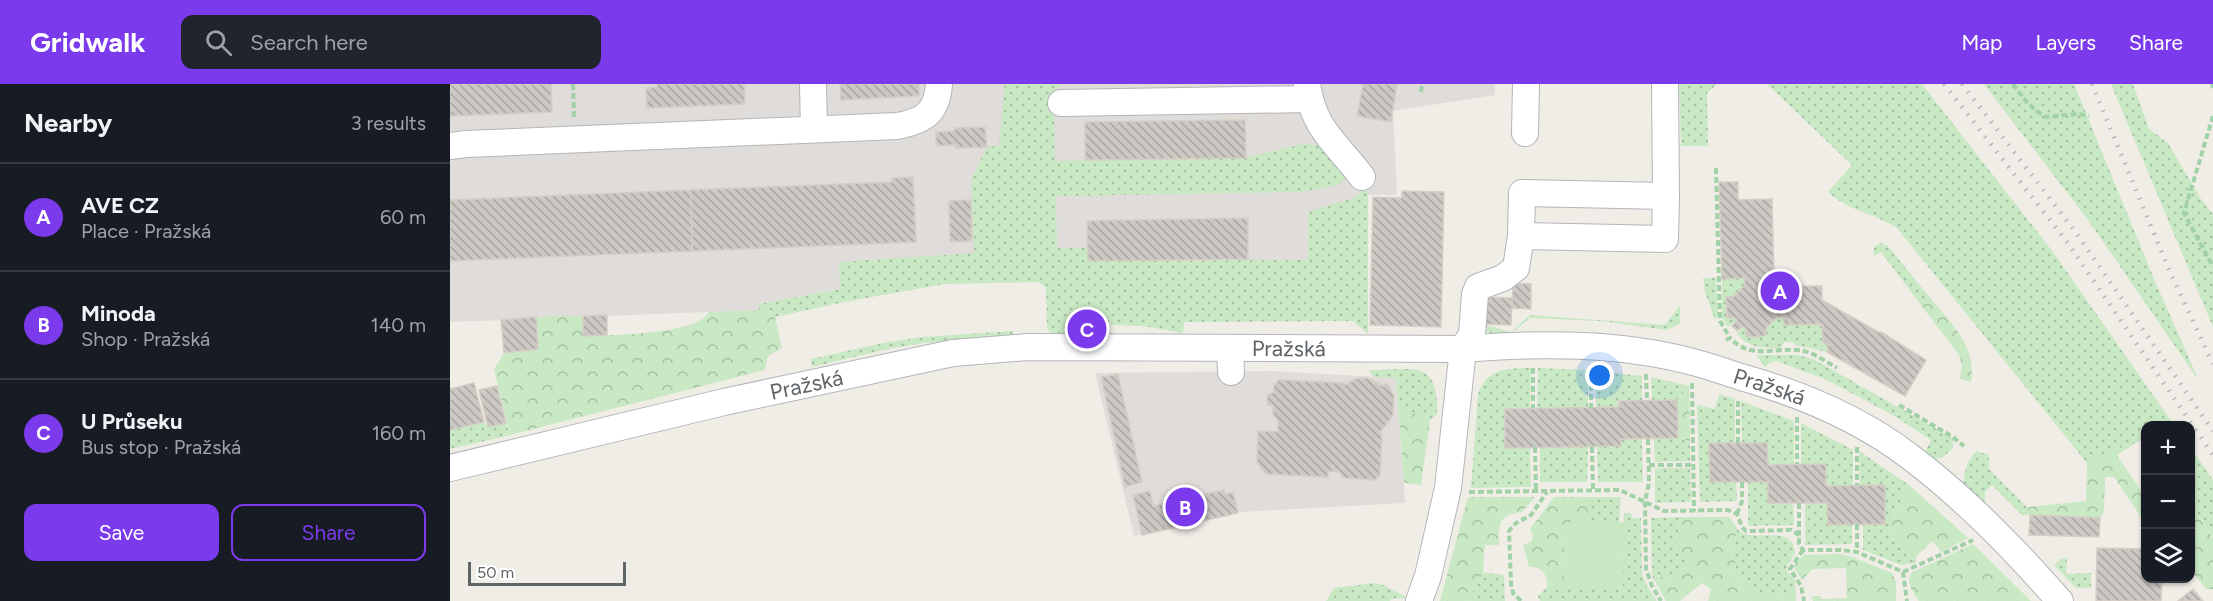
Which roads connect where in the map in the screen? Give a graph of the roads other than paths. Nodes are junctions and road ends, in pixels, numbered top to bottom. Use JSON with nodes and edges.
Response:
{"nodes":[{"id":1,"x":813,"y":84,"type":"edge"},
{"id":2,"x":939,"y":84,"type":"edge"},
{"id":3,"x":1526,"y":84,"type":"edge"},
{"id":4,"x":1665,"y":84,"type":"edge"},
{"id":5,"x":1308,"y":91,"type":"edge"},
{"id":6,"x":1061,"y":103,"type":"dead end"},
{"id":7,"x":814,"y":129,"type":"junction"},
{"id":8,"x":1526,"y":134,"type":"dead end"},
{"id":9,"x":450,"y":146,"type":"edge"},
{"id":10,"x":1362,"y":177,"type":"dead end"},
{"id":11,"x":1666,"y":196,"type":"junction"},
{"id":12,"x":1521,"y":236,"type":"junction"},
{"id":13,"x":1462,"y":349,"type":"junction"},
{"id":14,"x":450,"y":468,"type":"edge"},
{"id":15,"x":1419,"y":601,"type":"edge"},
{"id":16,"x":2060,"y":601,"type":"edge"}],
"edges":[{"from":1,"to":7,"type":"street"},
{"from":2,"to":7,"type":"street"},
{"from":3,"to":8,"type":"street"},
{"from":4,"to":11,"type":"street"},
{"from":5,"to":6,"type":"street"},
{"from":5,"to":10,"type":"street"},
{"from":7,"to":9,"type":"street"},
{"from":11,"to":12,"type":"street"},
{"from":11,"to":12,"type":"street"},
{"from":12,"to":13,"type":"street"},
{"from":13,"to":14,"type":"street","name":"Pražská"},
{"from":13,"to":15,"type":"street"},
{"from":13,"to":16,"type":"street","name":"Pražská"}]}
